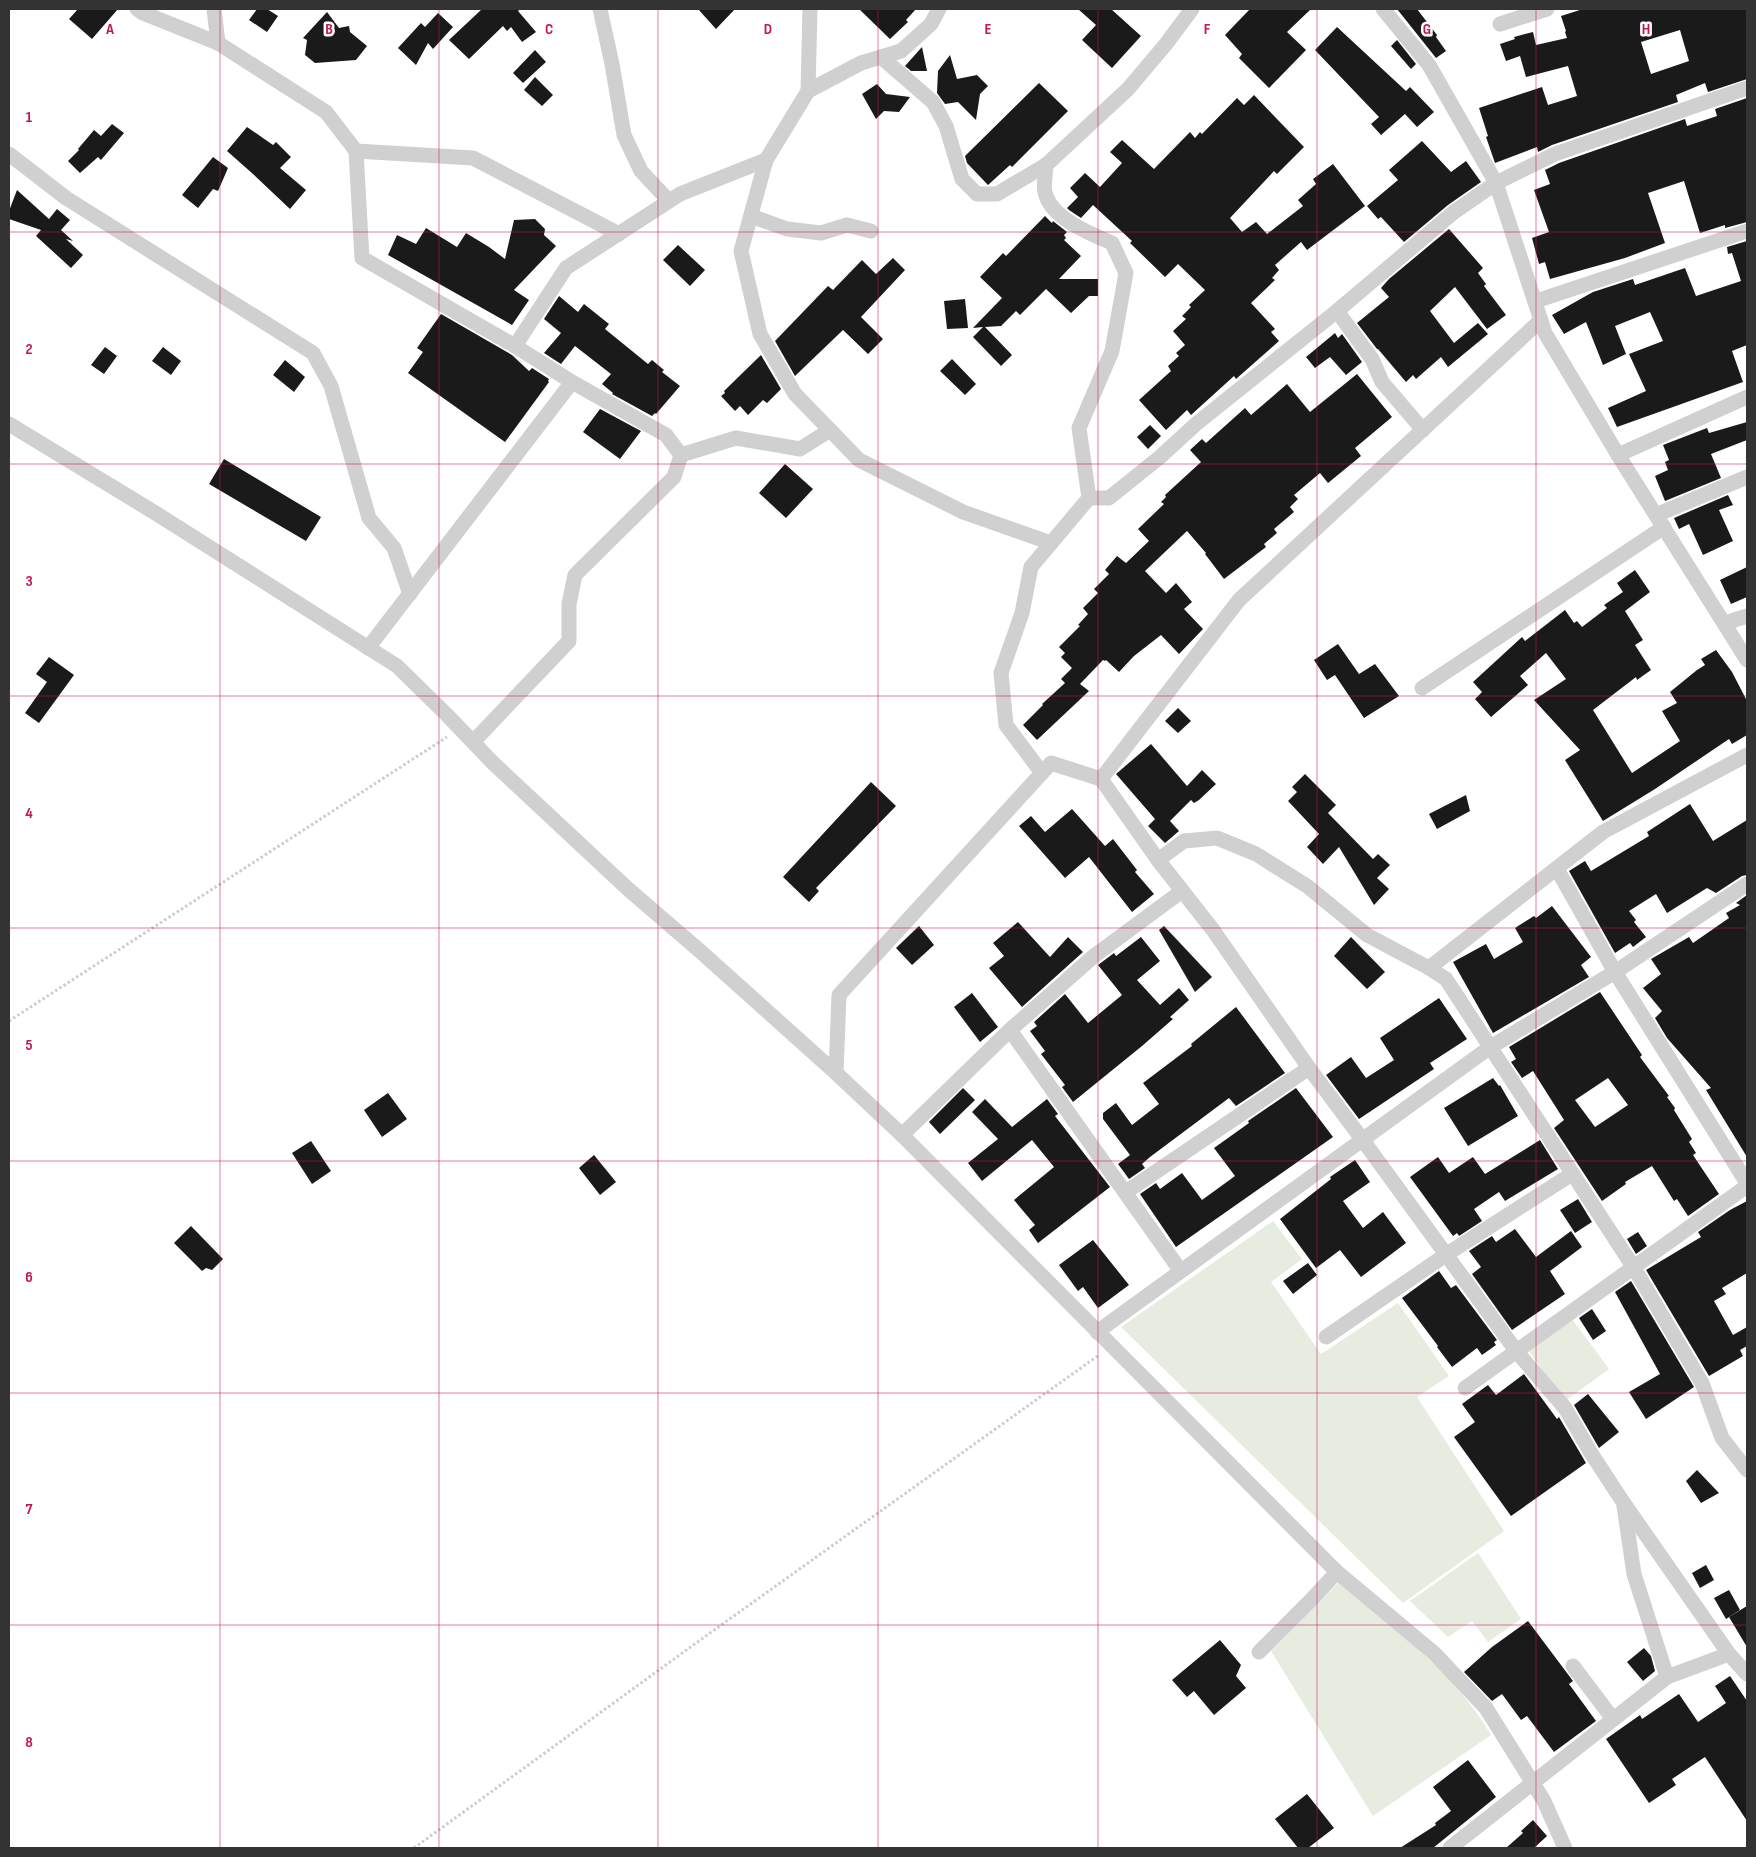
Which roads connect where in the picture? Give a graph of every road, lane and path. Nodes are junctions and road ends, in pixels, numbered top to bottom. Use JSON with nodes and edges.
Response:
{"nodes":[{"id":1,"x":138,"y":9,"type":"edge"},
{"id":2,"x":214,"y":9,"type":"edge"},
{"id":3,"x":600,"y":9,"type":"edge"},
{"id":4,"x":810,"y":9,"type":"edge"},
{"id":5,"x":940,"y":9,"type":"edge"},
{"id":6,"x":1192,"y":9,"type":"edge"},
{"id":7,"x":1383,"y":9,"type":"edge"},
{"id":8,"x":1547,"y":9,"type":"edge"},
{"id":9,"x":1500,"y":24,"type":"dead end"},
{"id":10,"x":218,"y":43,"type":"junction"},
{"id":11,"x":881,"y":57,"type":"junction"},
{"id":12,"x":1747,"y":88,"type":"edge"},
{"id":13,"x":808,"y":90,"type":"junction"},
{"id":14,"x":356,"y":151,"type":"junction"},
{"id":15,"x":9,"y":154,"type":"edge"},
{"id":16,"x":766,"y":160,"type":"junction"},
{"id":17,"x":1046,"y":165,"type":"junction"},
{"id":18,"x":1496,"y":182,"type":"junction"},
{"id":19,"x":669,"y":201,"type":"junction"},
{"id":20,"x":751,"y":216,"type":"junction"},
{"id":21,"x":871,"y":231,"type":"dead end"},
{"id":22,"x":1747,"y":231,"type":"edge"},
{"id":23,"x":618,"y":234,"type":"junction"},
{"id":24,"x":1536,"y":301,"type":"junction"},
{"id":25,"x":1337,"y":311,"type":"junction"},
{"id":26,"x":1541,"y":320,"type":"junction"},
{"id":27,"x":515,"y":346,"type":"junction"},
{"id":28,"x":572,"y":382,"type":"junction"},
{"id":29,"x":1747,"y":397,"type":"edge"},
{"id":30,"x":9,"y":424,"type":"edge"},
{"id":31,"x":830,"y":430,"type":"junction"},
{"id":32,"x":1422,"y":430,"type":"junction"},
{"id":33,"x":682,"y":455,"type":"junction"},
{"id":34,"x":1618,"y":455,"type":"junction"},
{"id":35,"x":1747,"y":477,"type":"edge"},
{"id":36,"x":1089,"y":498,"type":"junction"},
{"id":37,"x":1660,"y":521,"type":"junction"},
{"id":38,"x":1051,"y":543,"type":"junction"},
{"id":39,"x":410,"y":594,"type":"junction"},
{"id":40,"x":1747,"y":616,"type":"edge"},
{"id":41,"x":1725,"y":624,"type":"junction"},
{"id":42,"x":368,"y":648,"type":"junction"},
{"id":43,"x":1747,"y":660,"type":"edge"},
{"id":44,"x":1422,"y":688,"type":"dead end"},
{"id":45,"x":461,"y":729,"type":"junction"},
{"id":46,"x":473,"y":742,"type":"junction"},
{"id":47,"x":1747,"y":755,"type":"edge"},
{"id":48,"x":1042,"y":773,"type":"junction"},
{"id":49,"x":1102,"y":778,"type":"junction"},
{"id":50,"x":1158,"y":860,"type":"junction"},
{"id":51,"x":1557,"y":869,"type":"junction"},
{"id":52,"x":1747,"y":884,"type":"edge"},
{"id":53,"x":1182,"y":891,"type":"junction"},
{"id":54,"x":1429,"y":968,"type":"junction"},
{"id":55,"x":1614,"y":972,"type":"junction"},
{"id":56,"x":9,"y":1021,"type":"edge"},
{"id":57,"x":1010,"y":1030,"type":"junction"},
{"id":58,"x":1489,"y":1048,"type":"junction"},
{"id":59,"x":1308,"y":1068,"type":"junction"},
{"id":60,"x":836,"y":1073,"type":"junction"},
{"id":61,"x":902,"y":1135,"type":"junction"},
{"id":62,"x":1362,"y":1139,"type":"junction"},
{"id":63,"x":1572,"y":1174,"type":"junction"},
{"id":64,"x":1747,"y":1185,"type":"edge"},
{"id":65,"x":1126,"y":1192,"type":"junction"},
{"id":66,"x":1446,"y":1254,"type":"junction"},
{"id":67,"x":1634,"y":1268,"type":"junction"},
{"id":68,"x":1180,"y":1270,"type":"junction"},
{"id":69,"x":1097,"y":1332,"type":"junction"},
{"id":70,"x":1326,"y":1337,"type":"dead end"},
{"id":71,"x":1111,"y":1346,"type":"junction"},
{"id":72,"x":1516,"y":1352,"type":"junction"},
{"id":73,"x":1466,"y":1388,"type":"dead end"},
{"id":74,"x":1747,"y":1470,"type":"edge"},
{"id":75,"x":1623,"y":1502,"type":"junction"},
{"id":76,"x":1337,"y":1572,"type":"junction"},
{"id":77,"x":1259,"y":1652,"type":"dead end"},
{"id":78,"x":1729,"y":1654,"type":"junction"},
{"id":79,"x":1573,"y":1666,"type":"dead end"},
{"id":80,"x":1747,"y":1674,"type":"edge"},
{"id":81,"x":1667,"y":1677,"type":"junction"},
{"id":82,"x":1613,"y":1719,"type":"junction"},
{"id":83,"x":1533,"y":1783,"type":"junction"},
{"id":84,"x":414,"y":1848,"type":"edge"},
{"id":85,"x":1450,"y":1848,"type":"edge"},
{"id":86,"x":1565,"y":1848,"type":"edge"}],
"edges":[{"from":1,"to":10,"type":"street"},
{"from":2,"to":10,"type":"street"},
{"from":3,"to":19,"type":"street"},
{"from":4,"to":13,"type":"street"},
{"from":5,"to":11,"type":"street"},
{"from":6,"to":17,"type":"street"},
{"from":7,"to":18,"type":"street"},
{"from":8,"to":9,"type":"street"},
{"from":10,"to":14,"type":"street"},
{"from":11,"to":13,"type":"street"},
{"from":11,"to":17,"type":"street"},
{"from":12,"to":18,"type":"street"},
{"from":13,"to":16,"type":"street"},
{"from":14,"to":23,"type":"street"},
{"from":14,"to":27,"type":"street"},
{"from":15,"to":39,"type":"street"},
{"from":16,"to":19,"type":"street"},
{"from":16,"to":20,"type":"street"},
{"from":17,"to":36,"type":"street"},
{"from":18,"to":24,"type":"street"},
{"from":18,"to":25,"type":"street"},
{"from":19,"to":23,"type":"street"},
{"from":20,"to":21,"type":"street"},
{"from":20,"to":31,"type":"street"},
{"from":22,"to":24,"type":"street"},
{"from":23,"to":27,"type":"street"},
{"from":24,"to":26,"type":"street"},
{"from":25,"to":32,"type":"street"},
{"from":25,"to":36,"type":"street"},
{"from":26,"to":32,"type":"street"},
{"from":26,"to":34,"type":"street"},
{"from":27,"to":28,"type":"street"},
{"from":28,"to":33,"type":"street"},
{"from":28,"to":39,"type":"street"},
{"from":29,"to":34,"type":"street"},
{"from":30,"to":42,"type":"street"},
{"from":31,"to":33,"type":"street"},
{"from":31,"to":38,"type":"street"},
{"from":32,"to":49,"type":"street"},
{"from":33,"to":46,"type":"street"},
{"from":34,"to":37,"type":"street"},
{"from":35,"to":37,"type":"street"},
{"from":36,"to":38,"type":"street"},
{"from":37,"to":41,"type":"street"},
{"from":37,"to":44,"type":"street"},
{"from":38,"to":48,"type":"street"},
{"from":39,"to":42,"type":"street"},
{"from":40,"to":41,"type":"street"},
{"from":41,"to":43,"type":"street"},
{"from":42,"to":45,"type":"street"},
{"from":45,"to":46,"type":"street"},
{"from":45,"to":56,"type":"path"},
{"from":46,"to":60,"type":"street"},
{"from":47,"to":51,"type":"street"},
{"from":48,"to":49,"type":"street"},
{"from":48,"to":60,"type":"street"},
{"from":49,"to":50,"type":"street"},
{"from":50,"to":53,"type":"street"},
{"from":50,"to":54,"type":"street"},
{"from":51,"to":54,"type":"street"},
{"from":51,"to":55,"type":"street"},
{"from":52,"to":55,"type":"street"},
{"from":53,"to":57,"type":"street"},
{"from":53,"to":59,"type":"street"},
{"from":54,"to":58,"type":"street"},
{"from":55,"to":58,"type":"street"},
{"from":55,"to":64,"type":"street"},
{"from":57,"to":61,"type":"street"},
{"from":57,"to":65,"type":"street"},
{"from":58,"to":62,"type":"street"},
{"from":58,"to":63,"type":"street"},
{"from":59,"to":62,"type":"street"},
{"from":59,"to":65,"type":"street"},
{"from":60,"to":61,"type":"street"},
{"from":61,"to":69,"type":"street"},
{"from":62,"to":66,"type":"street"},
{"from":62,"to":68,"type":"street"},
{"from":63,"to":66,"type":"street"},
{"from":63,"to":67,"type":"street"},
{"from":64,"to":67,"type":"street"},
{"from":65,"to":68,"type":"street"},
{"from":66,"to":70,"type":"street"},
{"from":66,"to":72,"type":"street"},
{"from":67,"to":72,"type":"street"},
{"from":67,"to":74,"type":"street"},
{"from":68,"to":69,"type":"street"},
{"from":69,"to":71,"type":"street"},
{"from":71,"to":76,"type":"street"},
{"from":71,"to":84,"type":"path"},
{"from":72,"to":73,"type":"street"},
{"from":72,"to":75,"type":"street"},
{"from":75,"to":78,"type":"street"},
{"from":75,"to":81,"type":"street"},
{"from":76,"to":77,"type":"street"},
{"from":76,"to":83,"type":"street"},
{"from":78,"to":80,"type":"street"},
{"from":78,"to":81,"type":"street"},
{"from":79,"to":82,"type":"street"},
{"from":81,"to":82,"type":"street"},
{"from":82,"to":83,"type":"street"},
{"from":83,"to":85,"type":"street"},
{"from":83,"to":86,"type":"street"}]}
